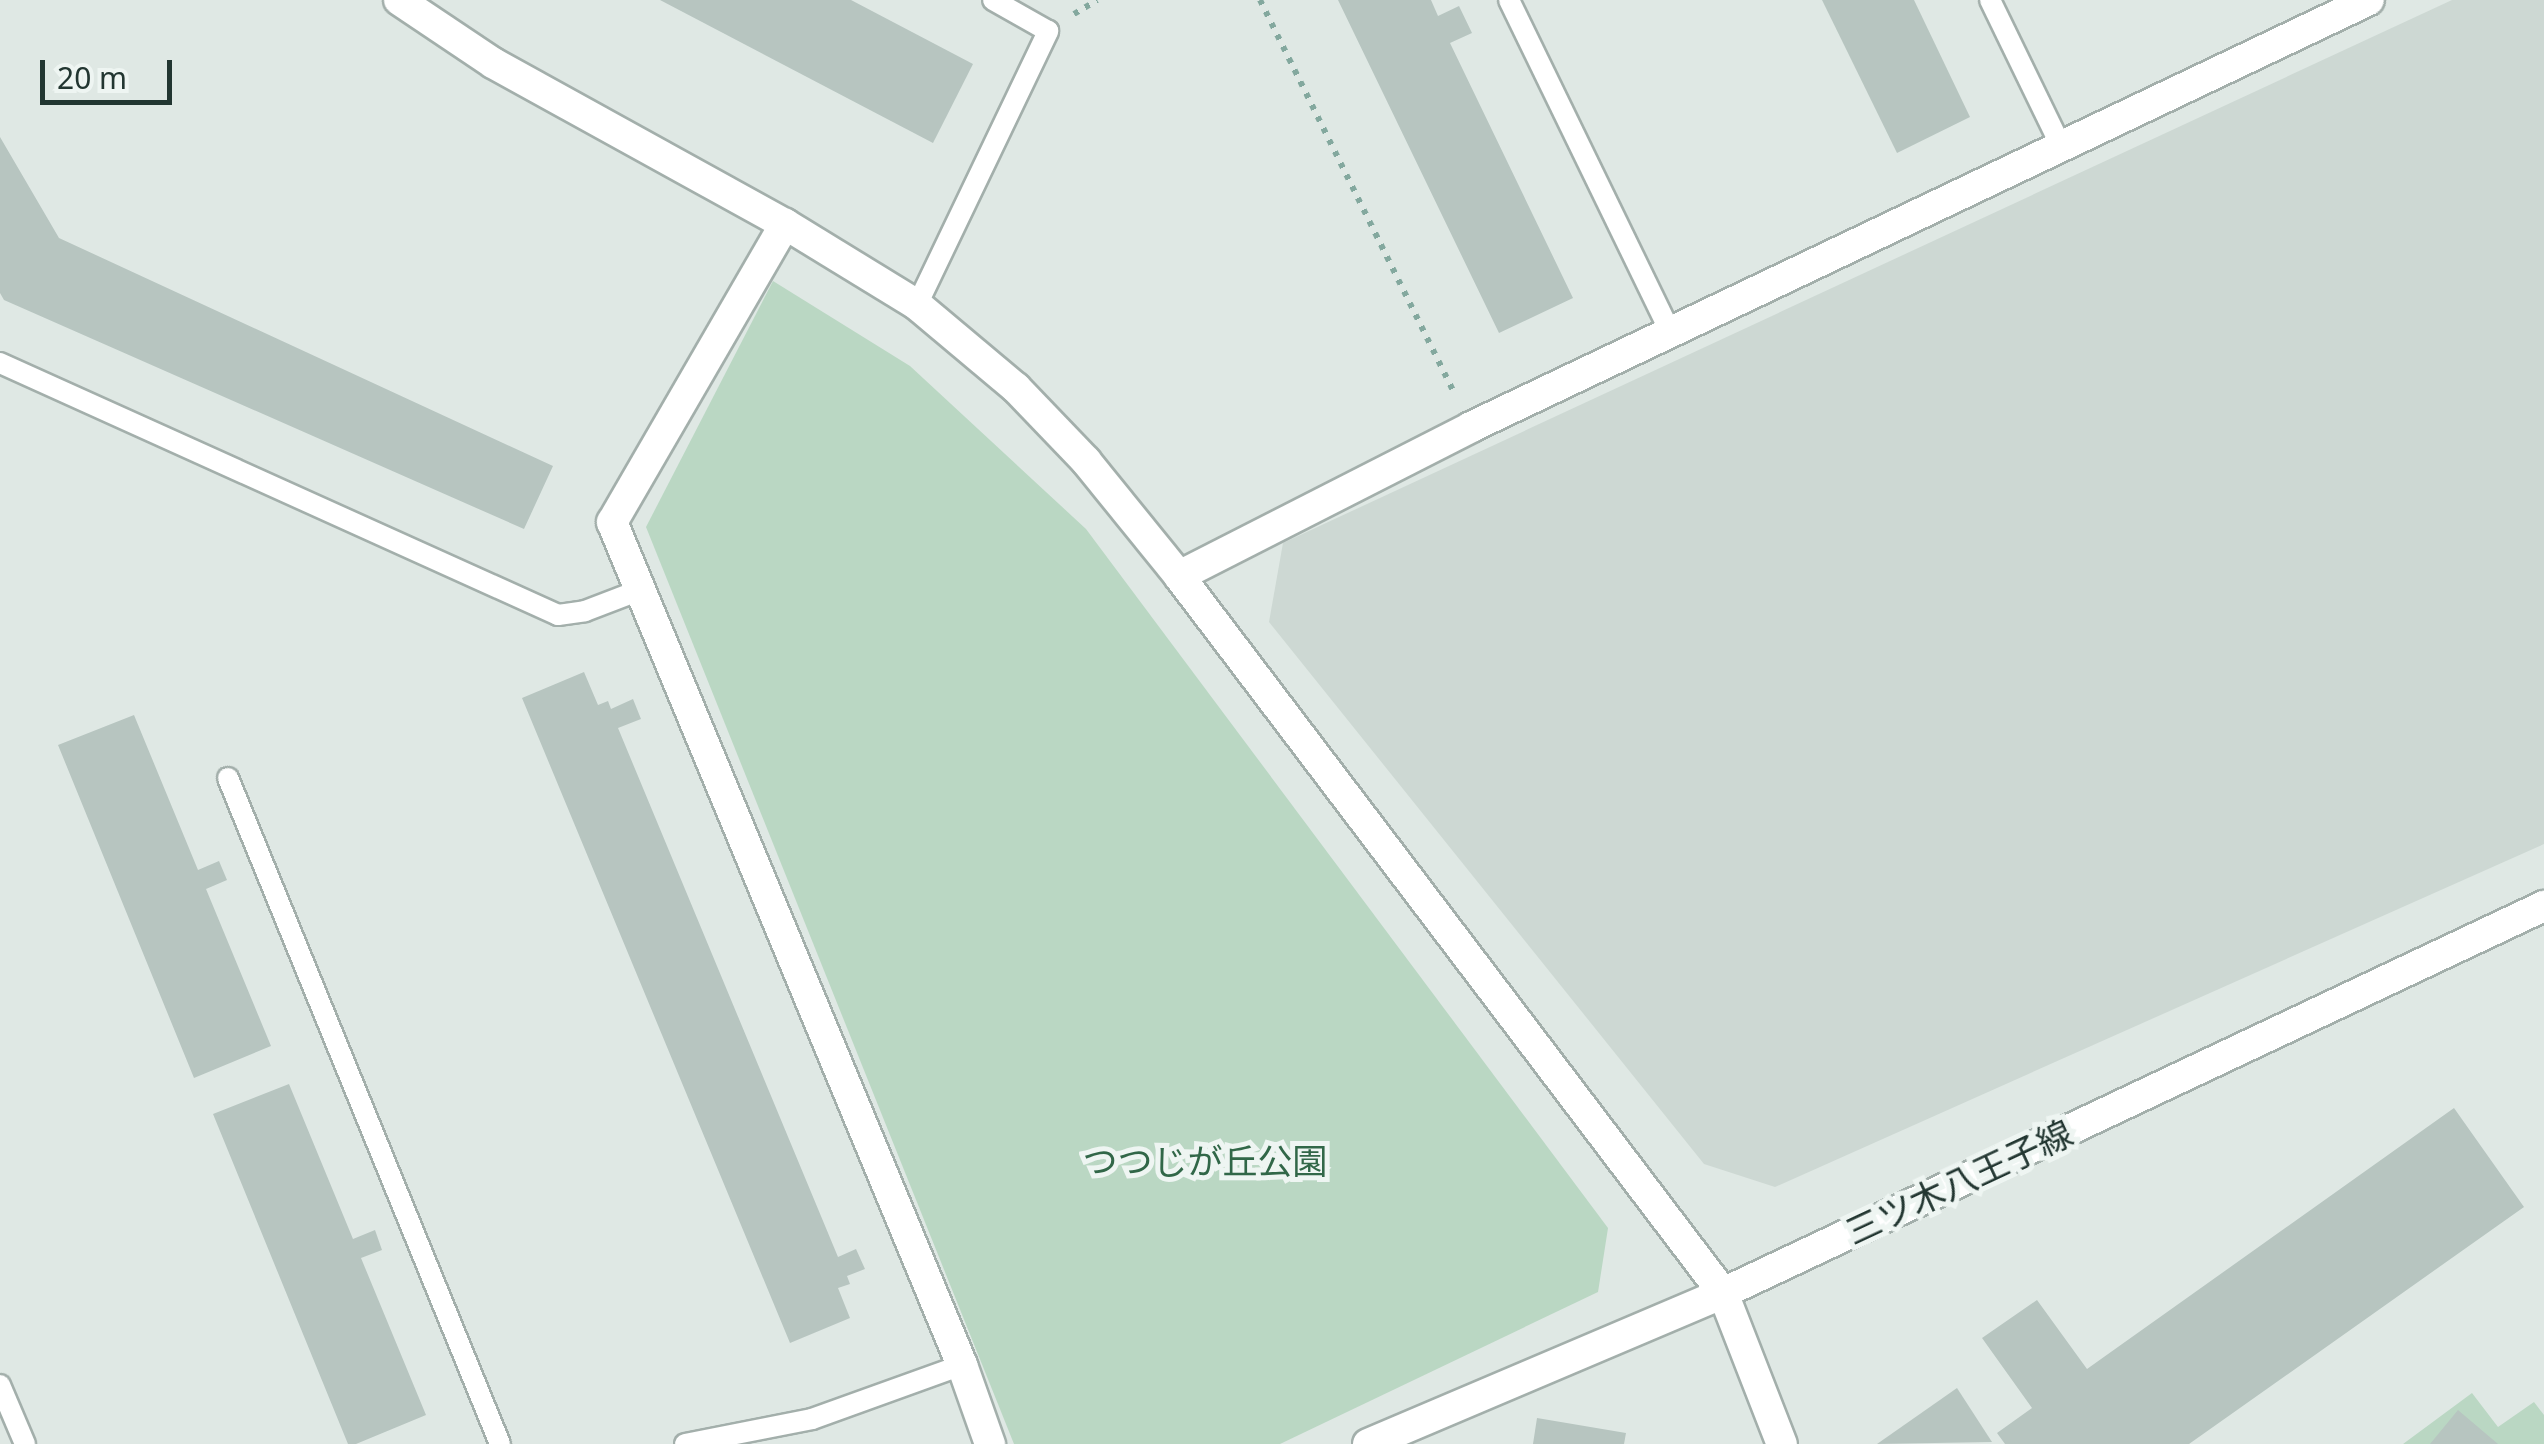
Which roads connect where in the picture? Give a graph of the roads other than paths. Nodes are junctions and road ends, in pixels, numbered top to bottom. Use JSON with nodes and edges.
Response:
{"nodes":[{"id":1,"x":400,"y":0,"type":"edge"},
{"id":2,"x":993,"y":0,"type":"edge"},
{"id":3,"x":1509,"y":0,"type":"edge"},
{"id":4,"x":1990,"y":0,"type":"edge"},
{"id":5,"x":2369,"y":0,"type":"edge"},
{"id":6,"x":2061,"y":146,"type":"junction"},
{"id":7,"x":786,"y":224,"type":"junction"},
{"id":8,"x":917,"y":304,"type":"junction"},
{"id":9,"x":1670,"y":332,"type":"junction"},
{"id":10,"x":0,"y":362,"type":"edge"},
{"id":11,"x":1179,"y":576,"type":"junction"},
{"id":12,"x":640,"y":590,"type":"junction"},
{"id":13,"x":228,"y":778,"type":"dead end"},
{"id":14,"x":2544,"y":906,"type":"edge"},
{"id":15,"x":1723,"y":1293,"type":"junction"},
{"id":16,"x":962,"y":1364,"type":"junction"},
{"id":17,"x":0,"y":1385,"type":"edge"},
{"id":18,"x":24,"y":1444,"type":"edge"},
{"id":19,"x":500,"y":1444,"type":"edge"},
{"id":20,"x":685,"y":1444,"type":"edge"},
{"id":21,"x":990,"y":1444,"type":"edge"},
{"id":22,"x":1368,"y":1444,"type":"edge"},
{"id":23,"x":1782,"y":1444,"type":"edge"}],
"edges":[{"from":1,"to":7,"type":"street"},
{"from":2,"to":8,"type":"lane"},
{"from":3,"to":9,"type":"lane"},
{"from":4,"to":6,"type":"lane"},
{"from":5,"to":6,"type":"street"},
{"from":6,"to":9,"type":"street"},
{"from":7,"to":8,"type":"street"},
{"from":7,"to":12,"type":"street"},
{"from":8,"to":11,"type":"street"},
{"from":9,"to":11,"type":"street"},
{"from":10,"to":12,"type":"lane"},
{"from":11,"to":15,"type":"street"},
{"from":12,"to":16,"type":"street"},
{"from":13,"to":19,"type":"lane"},
{"from":14,"to":15,"type":"street","name":"三ツ木八王子線"},
{"from":15,"to":22,"type":"street","name":"三ツ木八王子線"},
{"from":15,"to":23,"type":"street"},
{"from":16,"to":20,"type":"lane"},
{"from":16,"to":21,"type":"street"},
{"from":17,"to":18,"type":"lane"}]}
